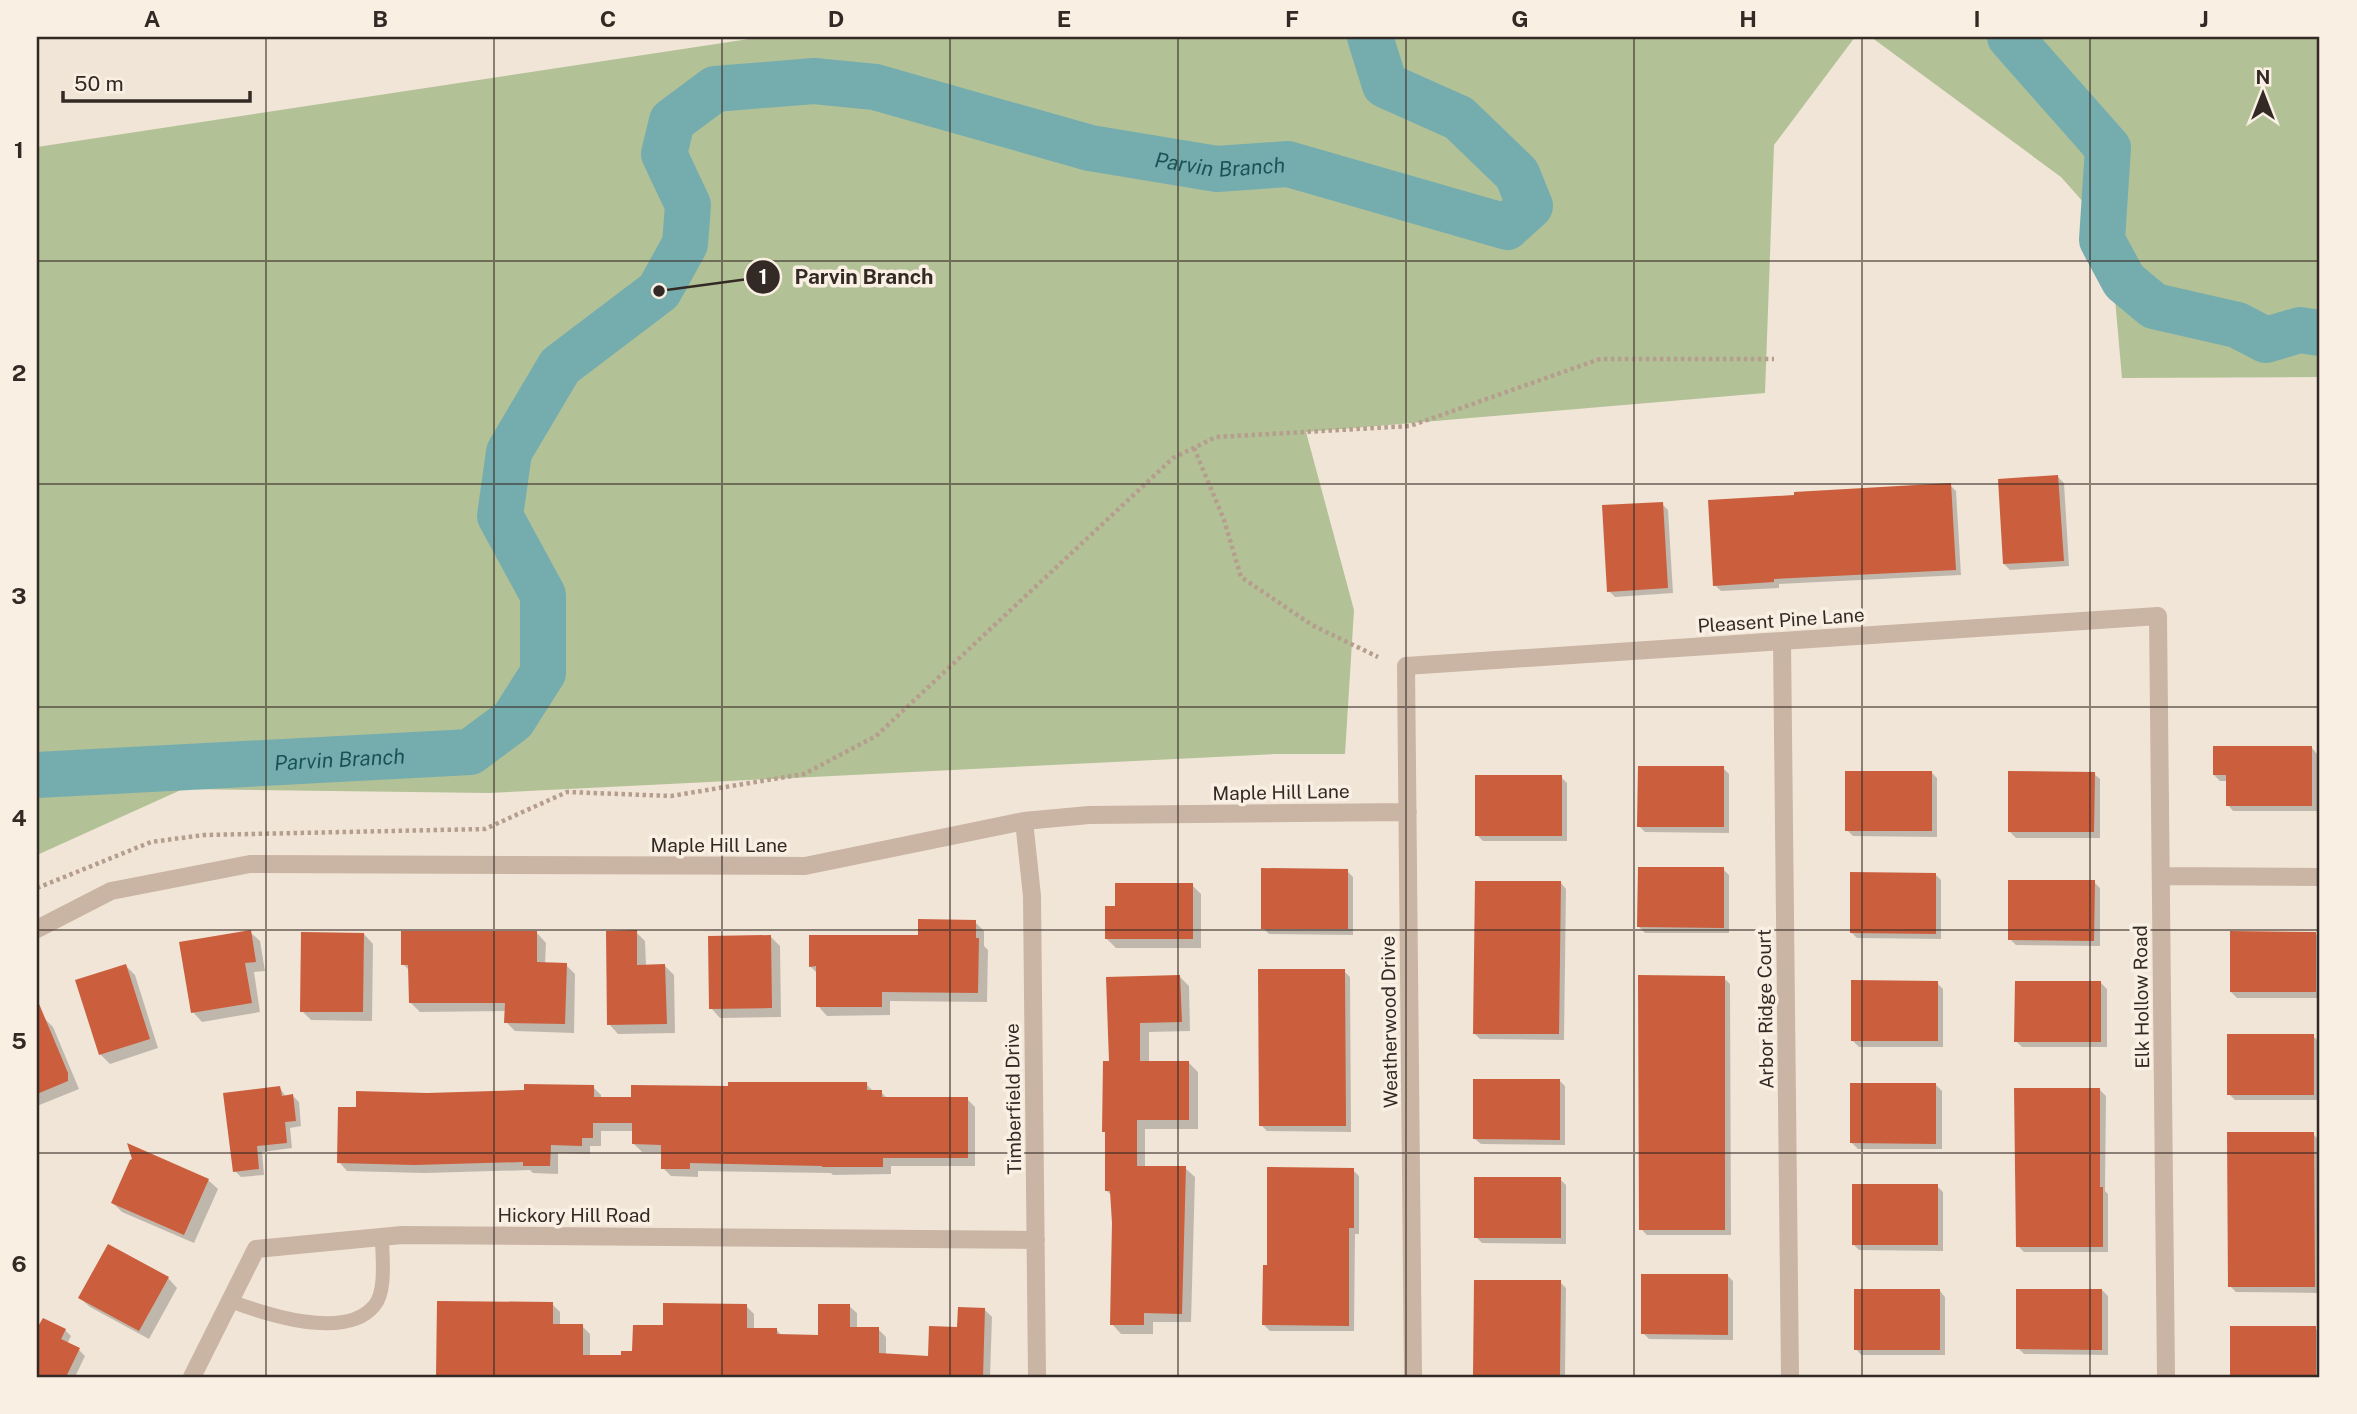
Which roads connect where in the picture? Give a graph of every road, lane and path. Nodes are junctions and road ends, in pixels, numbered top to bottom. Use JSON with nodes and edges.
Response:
{"nodes":[{"id":1,"x":1774,"y":359,"type":"dead end"},
{"id":2,"x":1194,"y":448,"type":"junction"},
{"id":3,"x":2158,"y":616,"type":"joint"},
{"id":4,"x":1782,"y":641,"type":"junction"},
{"id":5,"x":1378,"y":657,"type":"dead end"},
{"id":6,"x":1406,"y":666,"type":"joint"},
{"id":7,"x":1408,"y":812,"type":"junction"},
{"id":8,"x":1024,"y":821,"type":"junction"},
{"id":9,"x":2161,"y":876,"type":"junction"},
{"id":10,"x":2320,"y":877,"type":"edge"},
{"id":11,"x":37,"y":888,"type":"edge"},
{"id":12,"x":37,"y":929,"type":"edge"},
{"id":13,"x":382,"y":1237,"type":"junction"},
{"id":14,"x":1036,"y":1240,"type":"junction"},
{"id":15,"x":230,"y":1301,"type":"junction"},
{"id":16,"x":192,"y":1377,"type":"edge"},
{"id":17,"x":1037,"y":1377,"type":"edge"},
{"id":18,"x":1413,"y":1377,"type":"edge"},
{"id":19,"x":1790,"y":1377,"type":"edge"},
{"id":20,"x":2166,"y":1377,"type":"edge"}],
"edges":[{"from":1,"to":2,"type":"path"},
{"from":2,"to":5,"type":"path"},
{"from":2,"to":11,"type":"path"},
{"from":3,"to":4,"type":"street","name":"Pleasent Pine Lane"},
{"from":3,"to":9,"type":"street","name":"Elk Hollow Road"},
{"from":4,"to":6,"type":"street","name":"Pleasent Pine Lane"},
{"from":4,"to":19,"type":"street","name":"Arbor Ridge Court"},
{"from":6,"to":7,"type":"street","name":"Weatherwood Drive"},
{"from":7,"to":8,"type":"street","name":"Maple Hill Lane"},
{"from":7,"to":18,"type":"street","name":"Weatherwood Drive"},
{"from":8,"to":12,"type":"street","name":"Maple Hill Lane"},
{"from":8,"to":14,"type":"street","name":"Timberfield Drive"},
{"from":9,"to":10,"type":"street"},
{"from":9,"to":20,"type":"street","name":"Elk Hollow Road"},
{"from":13,"to":14,"type":"street","name":"Hickory Hill Road"},
{"from":13,"to":15,"type":"street","name":"Hickory Hill Road"},
{"from":13,"to":15,"type":"lane"},
{"from":14,"to":17,"type":"street","name":"Timberfield Drive"},
{"from":15,"to":16,"type":"street","name":"Hickory Hill Road"}]}
